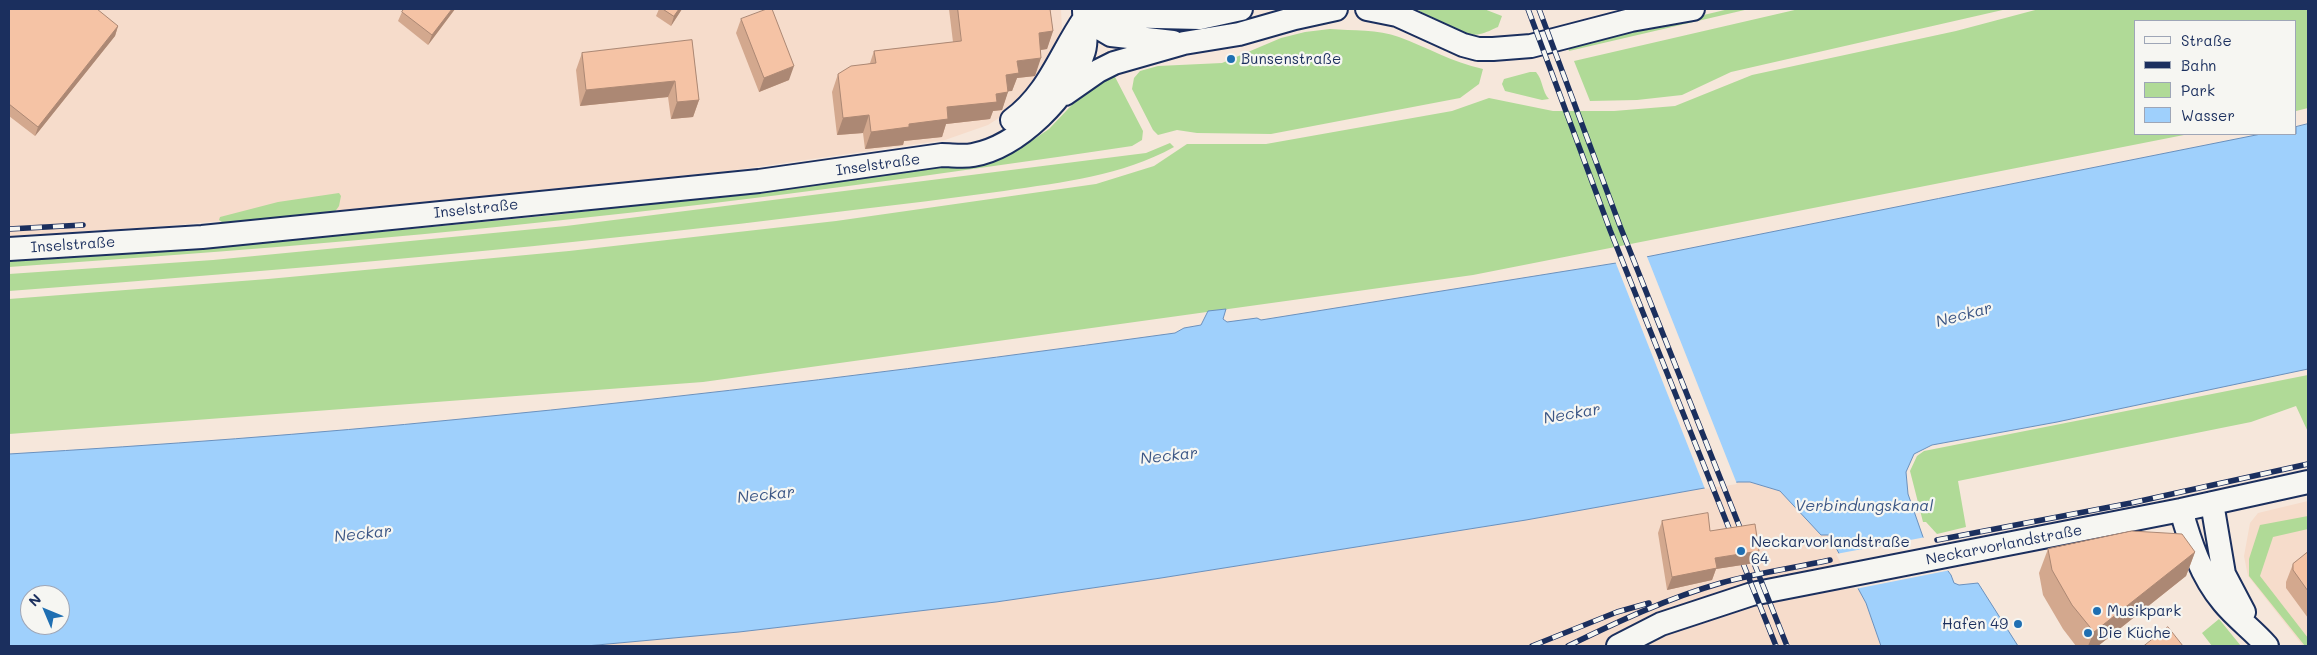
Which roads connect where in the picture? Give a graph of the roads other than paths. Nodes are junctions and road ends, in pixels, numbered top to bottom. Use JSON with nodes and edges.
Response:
{"nodes":[{"id":1,"x":1241,"y":9,"type":"edge"},
{"id":2,"x":1336,"y":9,"type":"edge"},
{"id":3,"x":1377,"y":9,"type":"edge"},
{"id":4,"x":1693,"y":9,"type":"edge"},
{"id":5,"x":1159,"y":13,"type":"edge"},
{"id":6,"x":1084,"y":14,"type":"edge"},
{"id":7,"x":1184,"y":43,"type":"junction"},
{"id":8,"x":1058,"y":99,"type":"junction"},
{"id":9,"x":942,"y":155,"type":"junction"},
{"id":10,"x":9,"y":249,"type":"edge"},
{"id":11,"x":2308,"y":482,"type":"edge"},
{"id":12,"x":2212,"y":504,"type":"junction"},
{"id":13,"x":2180,"y":510,"type":"junction"},
{"id":14,"x":2260,"y":638,"type":"edge"},
{"id":15,"x":1618,"y":646,"type":"edge"}],
"edges":[{"from":1,"to":5,"type":"street"},
{"from":2,"to":7,"type":"street"},
{"from":3,"to":4,"type":"street"},
{"from":5,"to":6,"type":"street"},
{"from":6,"to":7,"type":"street"},
{"from":6,"to":8,"type":"street","name":"Inselstraße"},
{"from":6,"to":9,"type":"street","name":"Inselstraße"},
{"from":7,"to":8,"type":"street"},
{"from":8,"to":9,"type":"street","name":"Inselstraße"},
{"from":9,"to":10,"type":"street","name":"Inselstraße"},
{"from":11,"to":12,"type":"street","name":"Neckarvorlandstraße"},
{"from":12,"to":13,"type":"street","name":"Neckarvorlandstraße"},
{"from":12,"to":14,"type":"street"},
{"from":13,"to":14,"type":"street"},
{"from":13,"to":15,"type":"street","name":"Neckarvorlandstraße"}]}
